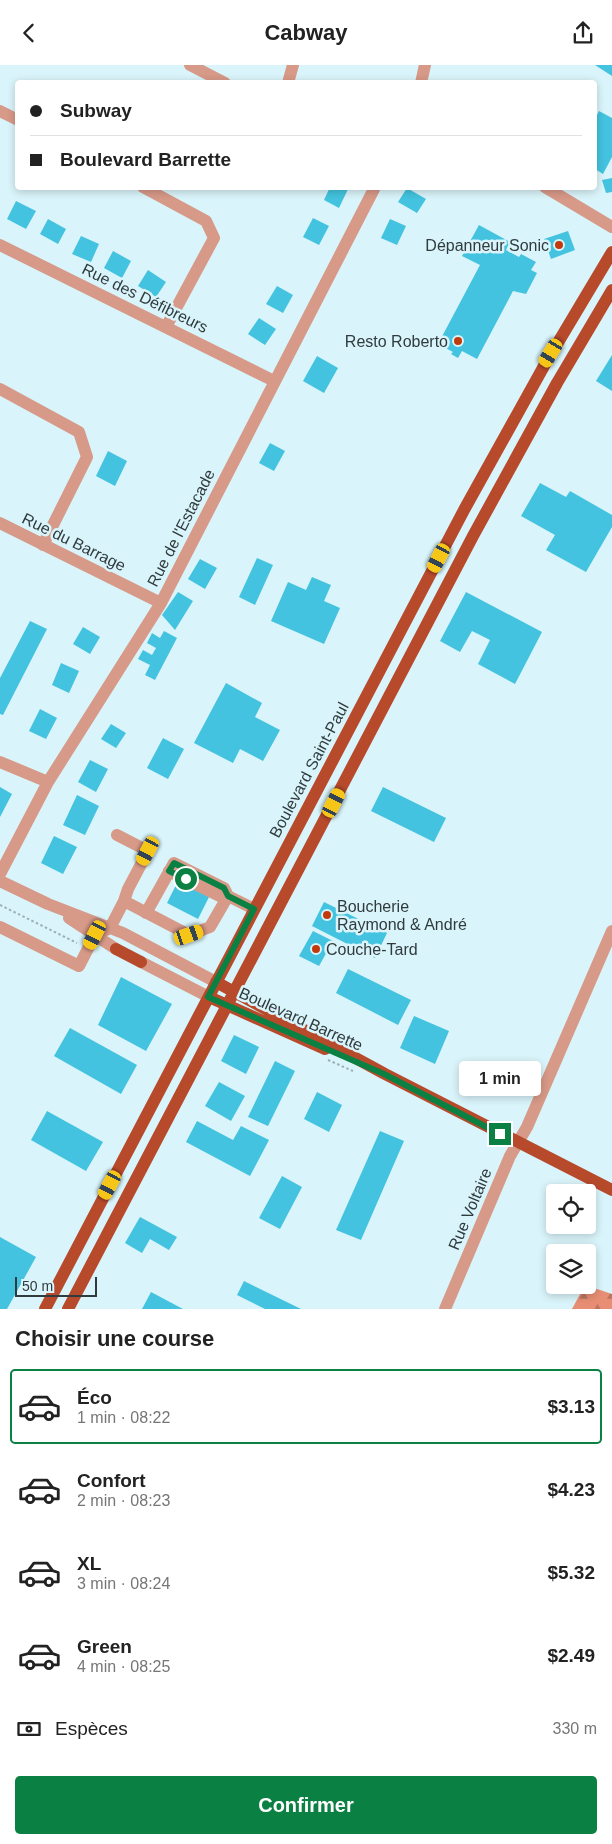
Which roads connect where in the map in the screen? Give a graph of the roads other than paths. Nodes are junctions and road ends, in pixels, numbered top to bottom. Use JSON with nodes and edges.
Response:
{"nodes":[{"id":1,"x":190,"y":65,"type":"edge"},
{"id":2,"x":293,"y":65,"type":"edge"},
{"id":3,"x":425,"y":65,"type":"edge"},
{"id":4,"x":219,"y":80,"type":"edge"},
{"id":5,"x":289,"y":80,"type":"edge"},
{"id":6,"x":422,"y":80,"type":"edge"},
{"id":7,"x":0,"y":111,"type":"edge"},
{"id":8,"x":15,"y":118,"type":"edge"},
{"id":9,"x":149,"y":190,"type":"edge"},
{"id":10,"x":373,"y":190,"type":"edge"},
{"id":11,"x":550,"y":190,"type":"edge"},
{"id":12,"x":612,"y":227,"type":"edge"},
{"id":13,"x":0,"y":245,"type":"edge"},
{"id":14,"x":612,"y":252,"type":"edge"},
{"id":15,"x":612,"y":290,"type":"edge"},
{"id":16,"x":166,"y":327,"type":"junction"},
{"id":17,"x":274,"y":381,"type":"junction"},
{"id":18,"x":0,"y":389,"type":"edge"},
{"id":19,"x":0,"y":523,"type":"edge"},
{"id":20,"x":43,"y":545,"type":"junction"},
{"id":21,"x":161,"y":603,"type":"junction"},
{"id":22,"x":0,"y":762,"type":"edge"},
{"id":23,"x":48,"y":782,"type":"junction"},
{"id":24,"x":117,"y":835,"type":"dead end"},
{"id":25,"x":0,"y":874,"type":"edge"},
{"id":26,"x":0,"y":881,"type":"edge"},
{"id":27,"x":228,"y":896,"type":"junction"},
{"id":28,"x":124,"y":901,"type":"junction"},
{"id":29,"x":48,"y":904,"type":"junction"},
{"id":30,"x":254,"y":909,"type":"junction"},
{"id":31,"x":146,"y":913,"type":"junction"},
{"id":32,"x":0,"y":927,"type":"edge"},
{"id":33,"x":110,"y":928,"type":"junction"},
{"id":34,"x":612,"y":931,"type":"edge"},
{"id":35,"x":95,"y":935,"type":"junction"},
{"id":36,"x":116,"y":949,"type":"joint"},
{"id":37,"x":141,"y":962,"type":"joint"},
{"id":38,"x":216,"y":982,"type":"junction"},
{"id":39,"x":234,"y":993,"type":"junction"},
{"id":40,"x":208,"y":997,"type":"junction"},
{"id":41,"x":228,"y":1005,"type":"junction"},
{"id":42,"x":384,"y":1074,"type":"junction"},
{"id":43,"x":518,"y":1143,"type":"junction"},
{"id":44,"x":612,"y":1189,"type":"edge"},
{"id":45,"x":45,"y":1309,"type":"edge"},
{"id":46,"x":68,"y":1309,"type":"edge"},
{"id":47,"x":445,"y":1309,"type":"edge"}],
"edges":[{"from":1,"to":4,"type":"street"},
{"from":2,"to":5,"type":"street"},
{"from":3,"to":6,"type":"street"},
{"from":7,"to":8,"type":"street"},
{"from":9,"to":16,"type":"street"},
{"from":10,"to":17,"type":"street","name":"Rue de l'Estacade"},
{"from":11,"to":12,"type":"street"},
{"from":13,"to":16,"type":"street","name":"Rue des Défibreurs"},
{"from":14,"to":30,"type":"main road","name":"Boulevard Saint-Paul"},
{"from":15,"to":39,"type":"main road"},
{"from":16,"to":17,"type":"street","name":"Rue des Défibreurs"},
{"from":17,"to":21,"type":"street","name":"Rue de l'Estacade"},
{"from":18,"to":20,"type":"street"},
{"from":19,"to":20,"type":"street","name":"Rue du Barrage"},
{"from":20,"to":21,"type":"street","name":"Rue du Barrage"},
{"from":21,"to":23,"type":"street","name":"Rue de l'Estacade"},
{"from":22,"to":23,"type":"street"},
{"from":23,"to":25,"type":"street","name":"Rue de l'Estacade"},
{"from":24,"to":28,"type":"street"},
{"from":26,"to":29,"type":"street","name":"Boulevard Barrette"},
{"from":27,"to":30,"type":"street"},
{"from":27,"to":31,"type":"street"},
{"from":27,"to":31,"type":"street"},
{"from":28,"to":31,"type":"street"},
{"from":28,"to":33,"type":"street"},
{"from":29,"to":33,"type":"street","name":"Boulevard Barrette"},
{"from":29,"to":35,"type":"street","name":"Boulevard Barrette"},
{"from":30,"to":38,"type":"main road","name":"Boulevard Saint-Paul"},
{"from":32,"to":35,"type":"street"},
{"from":33,"to":35,"type":"street"},
{"from":33,"to":38,"type":"street","name":"Boulevard Barrette"},
{"from":34,"to":43,"type":"street","name":"Rue Voltaire"},
{"from":35,"to":36,"type":"street","name":"Boulevard Barrette"},
{"from":36,"to":37,"type":"main road","name":"Boulevard Barrette"},
{"from":37,"to":40,"type":"street","name":"Boulevard Barrette"},
{"from":38,"to":39,"type":"main road","name":"Boulevard Barrette"},
{"from":38,"to":40,"type":"main road","name":"Boulevard Saint-Paul"},
{"from":39,"to":41,"type":"main road"},
{"from":39,"to":42,"type":"main road","name":"Boulevard Barrette"},
{"from":40,"to":41,"type":"main road","name":"Boulevard Barrette"},
{"from":40,"to":45,"type":"main road","name":"Boulevard Saint-Paul"},
{"from":41,"to":42,"type":"main road","name":"Boulevard Barrette"},
{"from":41,"to":46,"type":"main road"},
{"from":42,"to":43,"type":"main road","name":"Boulevard Barrette"},
{"from":43,"to":44,"type":"main road","name":"Boulevard Barrette"},
{"from":43,"to":47,"type":"street","name":"Rue Voltaire"}]}
